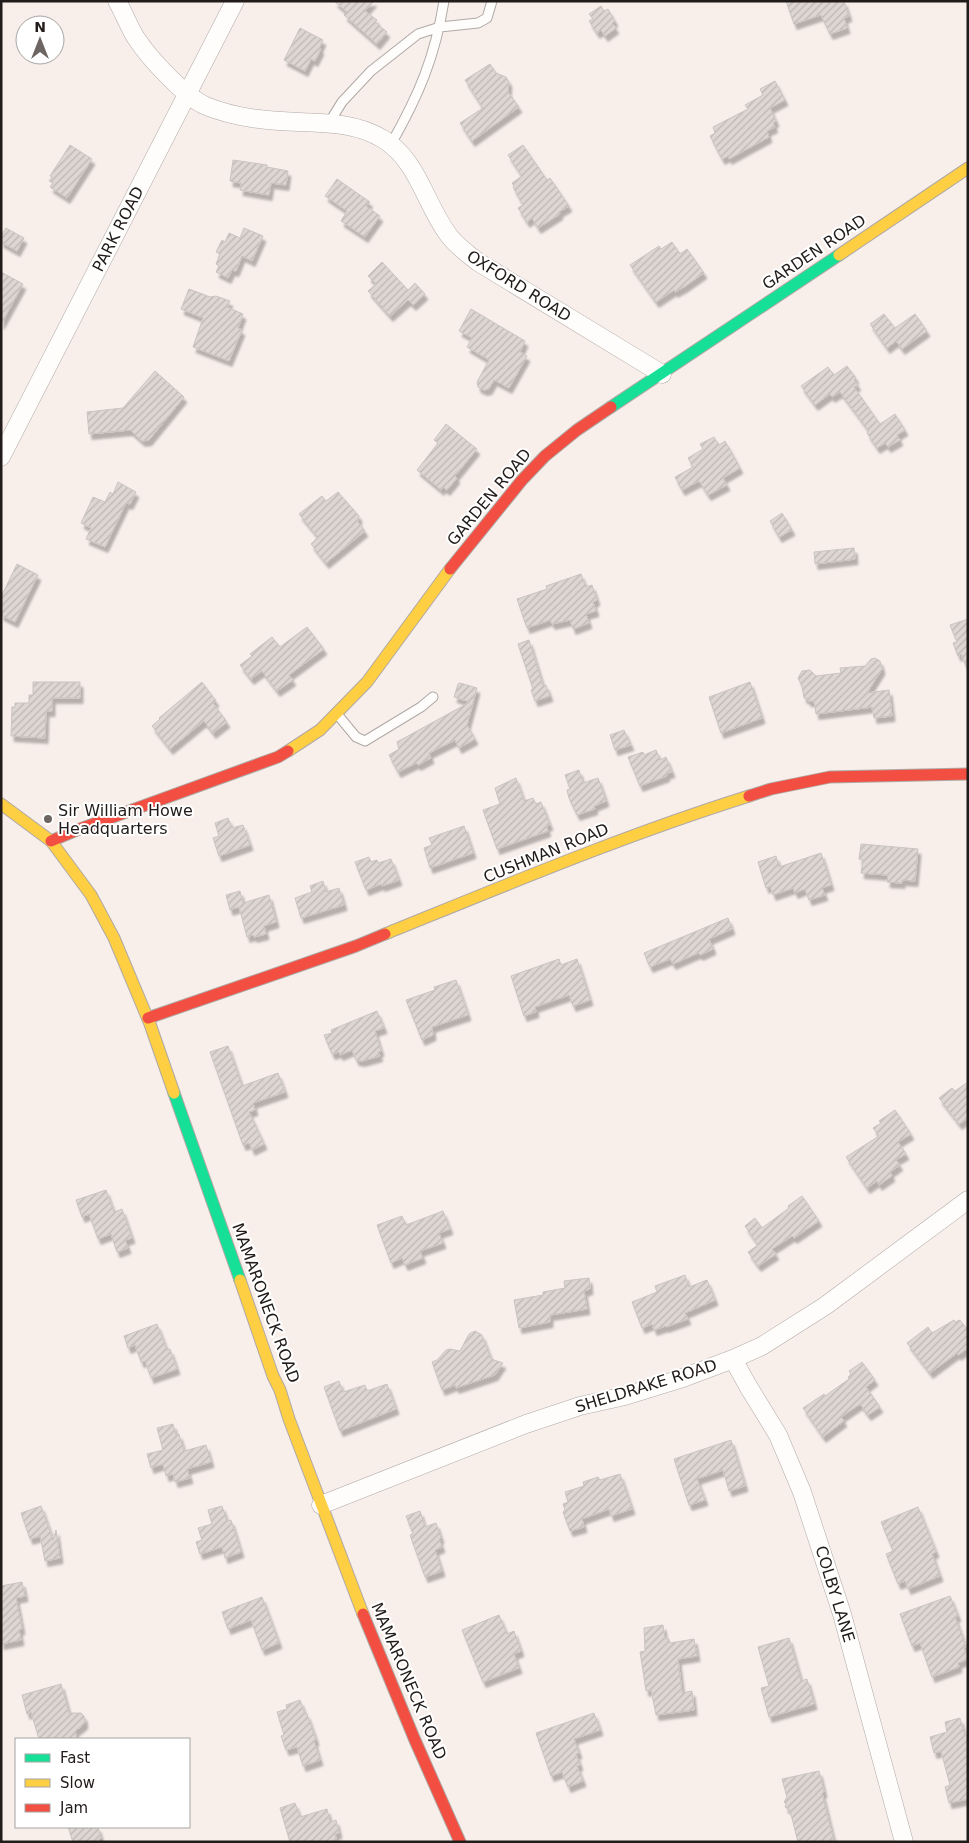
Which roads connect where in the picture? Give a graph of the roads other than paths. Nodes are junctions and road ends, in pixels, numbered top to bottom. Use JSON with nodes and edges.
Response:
{"nodes":[{"id":1,"x":117,"y":1,"type":"edge"},
{"id":2,"x":235,"y":1,"type":"edge"},
{"id":3,"x":444,"y":1,"type":"edge"},
{"id":4,"x":492,"y":1,"type":"edge"},
{"id":5,"x":440,"y":27,"type":"junction"},
{"id":6,"x":187,"y":95,"type":"junction"},
{"id":7,"x":329,"y":123,"type":"junction"},
{"id":8,"x":391,"y":144,"type":"junction"},
{"id":9,"x":968,"y":168,"type":"edge"},
{"id":10,"x":662,"y":374,"type":"junction"},
{"id":11,"x":1,"y":457,"type":"edge"},
{"id":12,"x":433,"y":697,"type":"dead end"},
{"id":13,"x":336,"y":714,"type":"junction"},
{"id":14,"x":968,"y":774,"type":"edge"},
{"id":15,"x":1,"y":804,"type":"edge"},
{"id":16,"x":51,"y":841,"type":"junction"},
{"id":17,"x":148,"y":1018,"type":"junction"},
{"id":18,"x":968,"y":1200,"type":"edge"},
{"id":19,"x":733,"y":1359,"type":"junction"},
{"id":20,"x":321,"y":1505,"type":"junction"},
{"id":21,"x":460,"y":1842,"type":"edge"},
{"id":22,"x":904,"y":1842,"type":"edge"}],
"edges":[{"from":1,"to":6,"type":"street","name":"OXFORD ROAD"},
{"from":2,"to":6,"type":"street","name":"PARK ROAD"},
{"from":3,"to":5,"type":"lane"},
{"from":4,"to":5,"type":"lane"},
{"from":5,"to":7,"type":"lane"},
{"from":5,"to":8,"type":"lane"},
{"from":6,"to":7,"type":"street","name":"OXFORD ROAD"},
{"from":6,"to":11,"type":"street","name":"PARK ROAD"},
{"from":7,"to":8,"type":"street","name":"OXFORD ROAD"},
{"from":8,"to":10,"type":"street","name":"OXFORD ROAD"},
{"from":9,"to":10,"type":"street","name":"GARDEN ROAD"},
{"from":10,"to":13,"type":"street","name":"GARDEN ROAD"},
{"from":12,"to":13,"type":"lane"},
{"from":13,"to":16,"type":"street","name":"GARDEN ROAD"},
{"from":14,"to":17,"type":"street","name":"CUSHMAN ROAD"},
{"from":15,"to":16,"type":"street","name":"MAMARONECK ROAD"},
{"from":16,"to":17,"type":"street","name":"MAMARONECK ROAD"},
{"from":17,"to":20,"type":"street","name":"MAMARONECK ROAD"},
{"from":18,"to":19,"type":"street","name":"SHELDRAKE ROAD"},
{"from":19,"to":20,"type":"street","name":"SHELDRAKE ROAD"},
{"from":19,"to":22,"type":"street","name":"COLBY LANE"},
{"from":20,"to":21,"type":"street","name":"MAMARONECK ROAD"}]}
